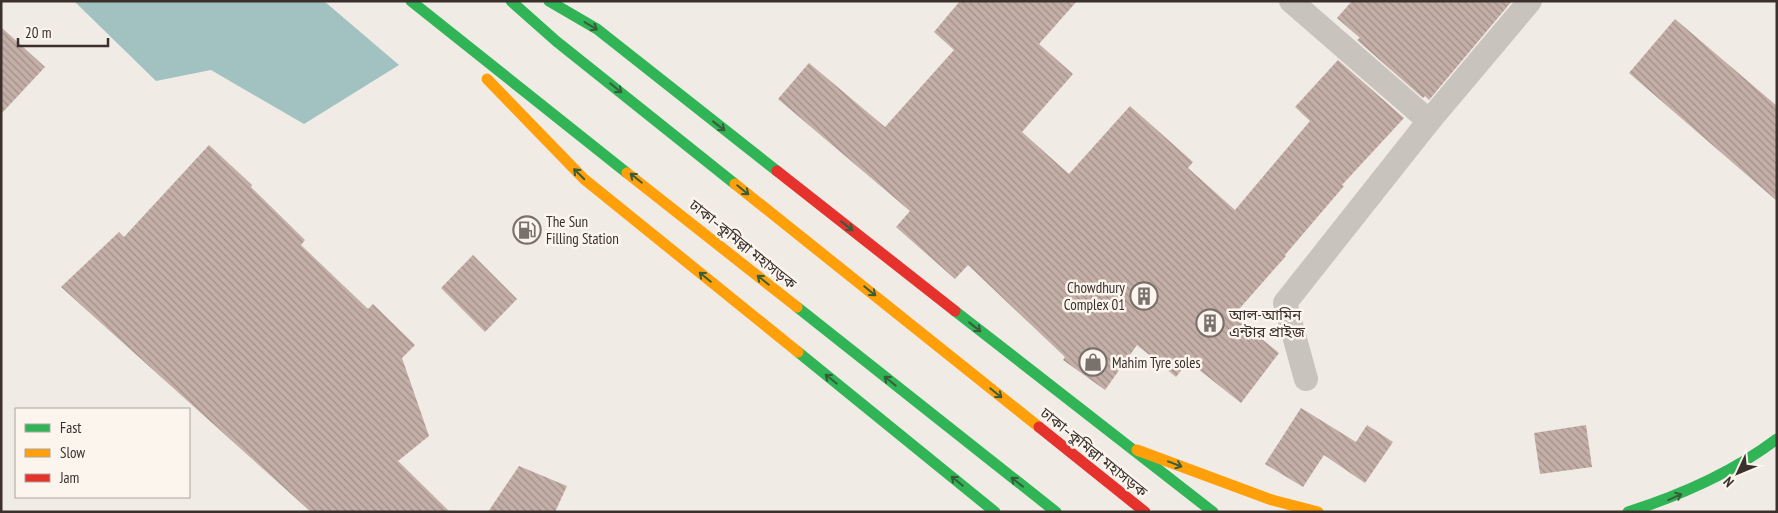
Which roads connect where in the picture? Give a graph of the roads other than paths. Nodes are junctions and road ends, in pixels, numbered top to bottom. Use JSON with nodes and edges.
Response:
{"nodes":[{"id":1,"x":410,"y":1,"type":"edge"},
{"id":2,"x":511,"y":1,"type":"edge"},
{"id":3,"x":549,"y":1,"type":"edge"},
{"id":4,"x":1291,"y":1,"type":"edge"},
{"id":5,"x":1530,"y":1,"type":"edge"},
{"id":6,"x":427,"y":14,"type":"junction"},
{"id":7,"x":1429,"y":121,"type":"junction"},
{"id":8,"x":1306,"y":379,"type":"dead end"},
{"id":9,"x":1777,"y":439,"type":"edge"},
{"id":10,"x":1129,"y":447,"type":"junction"},
{"id":11,"x":994,"y":511,"type":"edge"},
{"id":12,"x":1056,"y":512,"type":"edge"},
{"id":13,"x":1145,"y":512,"type":"edge"},
{"id":14,"x":1213,"y":512,"type":"edge"},
{"id":15,"x":1318,"y":512,"type":"edge"},
{"id":16,"x":1628,"y":512,"type":"edge"}],
"edges":[{"from":1,"to":6,"type":"main road","name":"ঢাকা–কুমিল্লা মহাসড়ক"},
{"from":2,"to":13,"type":"main road","name":"ঢাকা–কুমিল্লা মহাসড়ক","one_way":true},
{"from":3,"to":10,"type":"main road","one_way":true},
{"from":4,"to":7,"type":"street"},
{"from":5,"to":7,"type":"street"},
{"from":11,"to":6,"type":"main road","one_way":true},
{"from":12,"to":6,"type":"main road","name":"ঢাকা–কুমিল্লা মহাসড়ক","one_way":true},
{"from":7,"to":8,"type":"street"},
{"from":16,"to":9,"type":"main road","one_way":true},
{"from":10,"to":14,"type":"main road"},
{"from":10,"to":15,"type":"main road","one_way":true}]}
